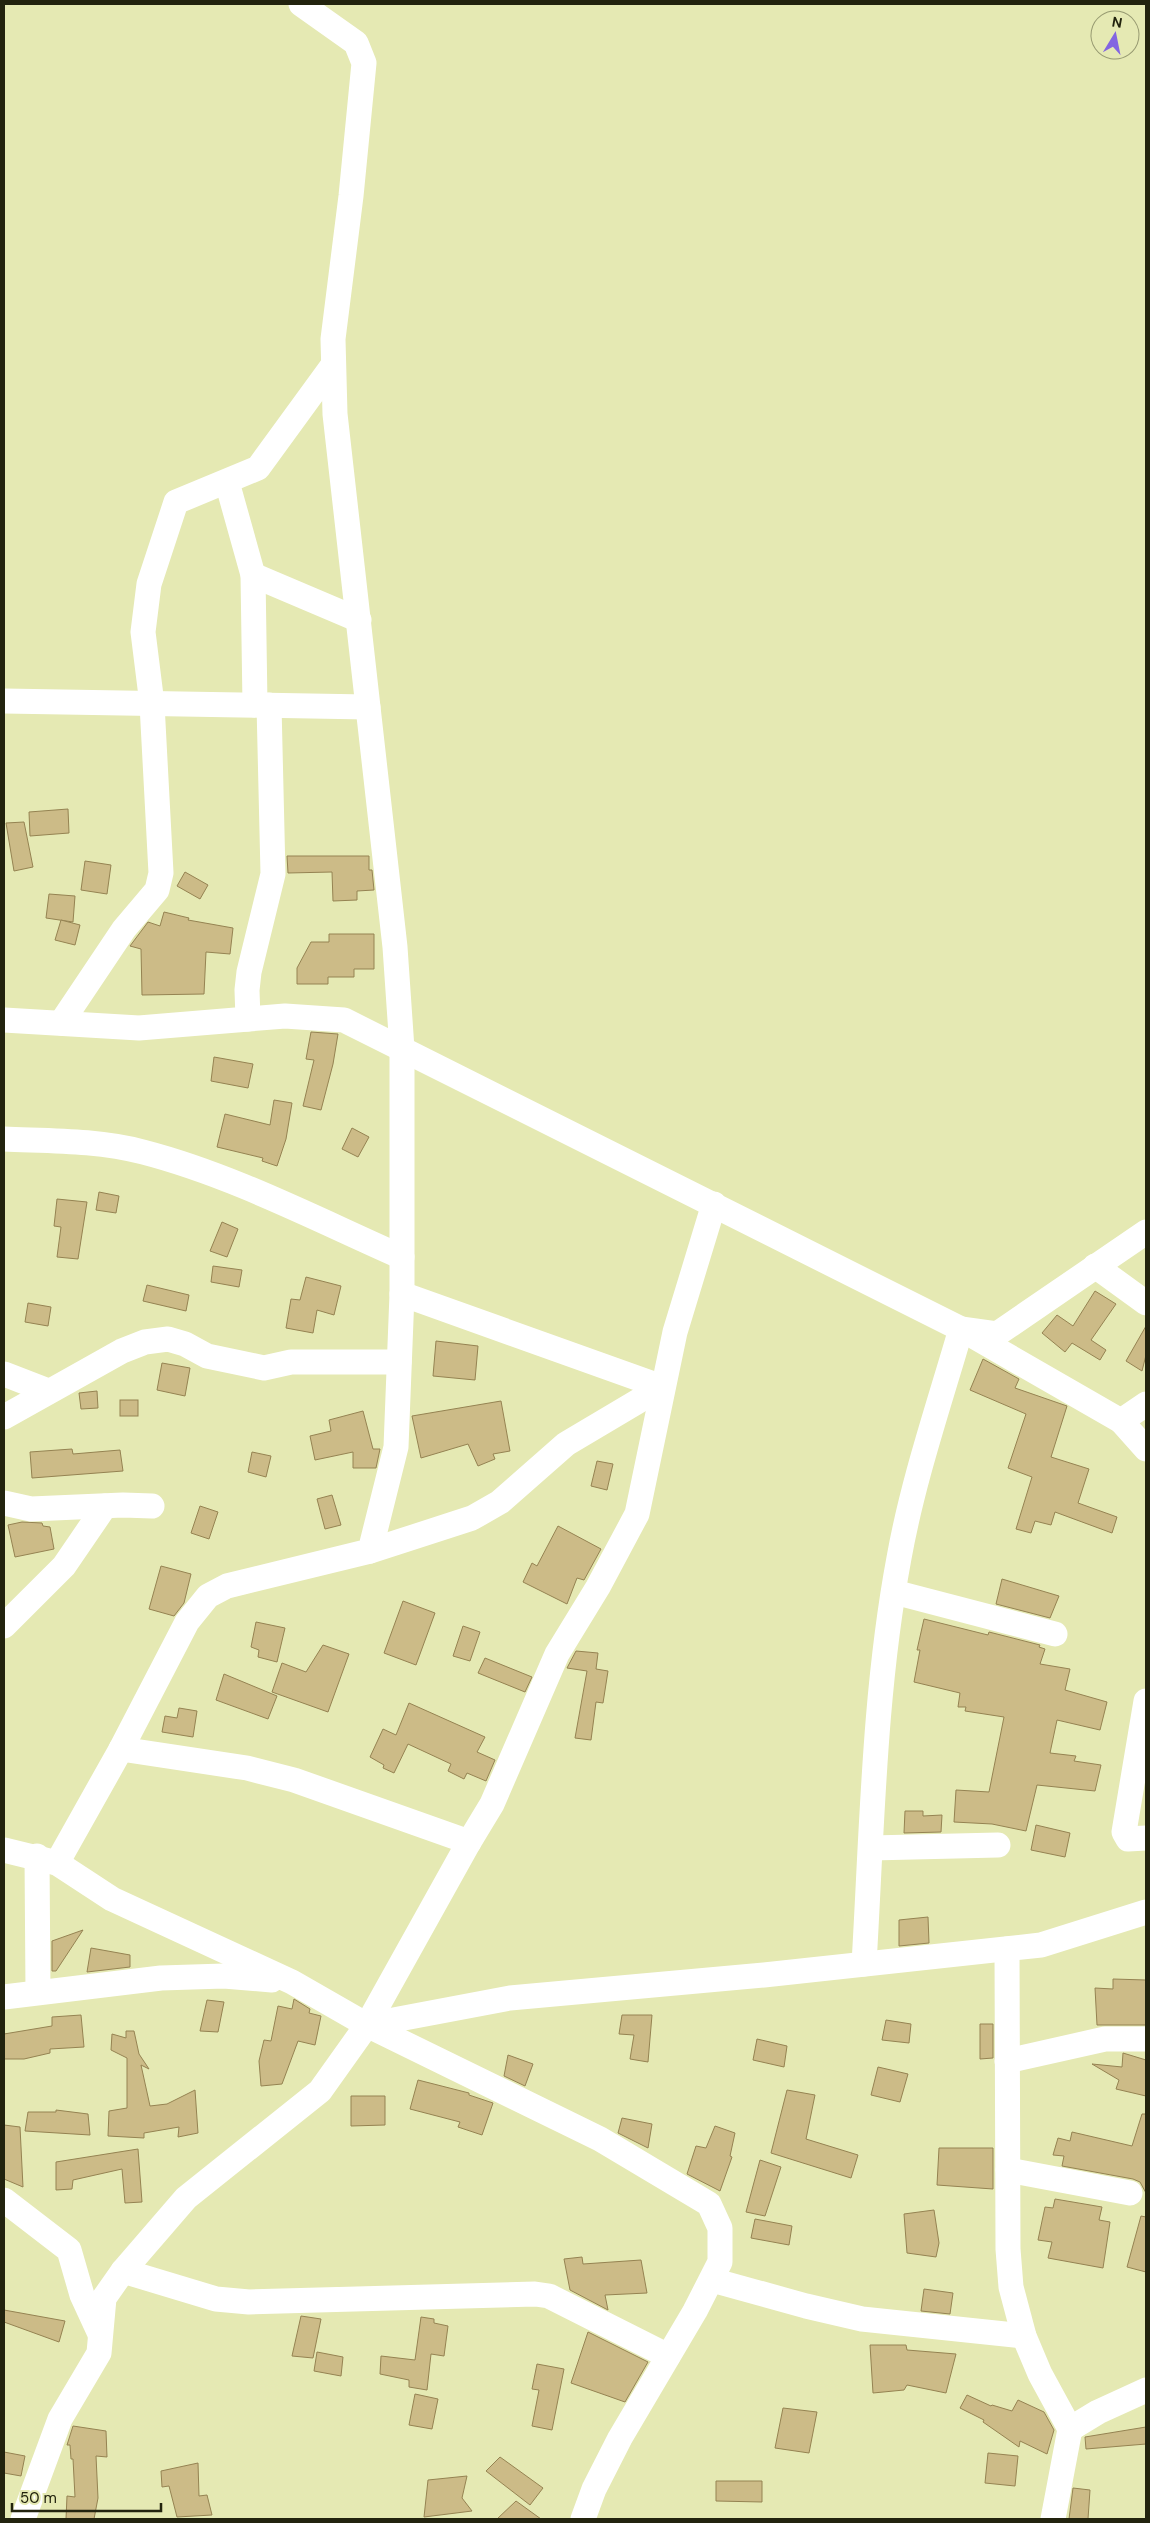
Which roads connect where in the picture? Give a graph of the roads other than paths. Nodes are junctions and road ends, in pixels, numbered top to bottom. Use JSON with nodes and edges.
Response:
{"nodes":[{"id":1,"x":300,"y":4,"type":"edge"},
{"id":2,"x":333,"y":366,"type":"junction"},
{"id":3,"x":227,"y":482,"type":"junction"},
{"id":4,"x":253,"y":575,"type":"junction"},
{"id":5,"x":359,"y":620,"type":"junction"},
{"id":6,"x":4,"y":700,"type":"edge"},
{"id":7,"x":152,"y":704,"type":"junction"},
{"id":8,"x":262,"y":705,"type":"junction"},
{"id":9,"x":368,"y":707,"type":"junction"},
{"id":10,"x":248,"y":1019,"type":"junction"},
{"id":11,"x":4,"y":1020,"type":"edge"},
{"id":12,"x":62,"y":1023,"type":"junction"},
{"id":13,"x":402,"y":1049,"type":"junction"},
{"id":14,"x":4,"y":1139,"type":"edge"},
{"id":15,"x":714,"y":1204,"type":"junction"},
{"id":16,"x":1146,"y":1233,"type":"edge"},
{"id":17,"x":402,"y":1257,"type":"junction"},
{"id":18,"x":1094,"y":1266,"type":"junction"},
{"id":19,"x":402,"y":1294,"type":"junction"},
{"id":20,"x":1146,"y":1303,"type":"edge"},
{"id":21,"x":961,"y":1329,"type":"junction"},
{"id":22,"x":399,"y":1362,"type":"junction"},
{"id":23,"x":4,"y":1374,"type":"edge"},
{"id":24,"x":662,"y":1387,"type":"junction"},
{"id":25,"x":48,"y":1391,"type":"junction"},
{"id":26,"x":1146,"y":1404,"type":"edge"},
{"id":27,"x":4,"y":1416,"type":"edge"},
{"id":28,"x":1121,"y":1421,"type":"junction"},
{"id":29,"x":1146,"y":1450,"type":"edge"},
{"id":30,"x":4,"y":1503,"type":"edge"},
{"id":31,"x":104,"y":1506,"type":"junction"},
{"id":32,"x":152,"y":1506,"type":"dead end"},
{"id":33,"x":370,"y":1551,"type":"junction"},
{"id":34,"x":894,"y":1592,"type":"junction"},
{"id":35,"x":4,"y":1626,"type":"edge"},
{"id":36,"x":1055,"y":1634,"type":"dead end"},
{"id":37,"x":1146,"y":1711,"type":"edge"},
{"id":38,"x":121,"y":1749,"type":"junction"},
{"id":39,"x":1146,"y":1838,"type":"edge"},
{"id":40,"x":468,"y":1842,"type":"junction"},
{"id":41,"x":998,"y":1845,"type":"dead end"},
{"id":42,"x":871,"y":1848,"type":"junction"},
{"id":43,"x":4,"y":1850,"type":"edge"},
{"id":44,"x":47,"y":1859,"type":"junction"},
{"id":45,"x":1146,"y":1912,"type":"edge"},
{"id":46,"x":1007,"y":1949,"type":"junction"},
{"id":47,"x":864,"y":1964,"type":"junction"},
{"id":48,"x":292,"y":1982,"type":"junction"},
{"id":49,"x":38,"y":1992,"type":"junction"},
{"id":50,"x":4,"y":1997,"type":"edge"},
{"id":51,"x":367,"y":2025,"type":"junction"},
{"id":52,"x":1146,"y":2039,"type":"edge"},
{"id":53,"x":1007,"y":2061,"type":"junction"},
{"id":54,"x":1008,"y":2170,"type":"junction"},
{"id":55,"x":1130,"y":2193,"type":"dead end"},
{"id":56,"x":4,"y":2200,"type":"edge"},
{"id":57,"x":123,"y":2271,"type":"junction"},
{"id":58,"x":712,"y":2280,"type":"junction"},
{"id":59,"x":100,"y":2335,"type":"junction"},
{"id":60,"x":1024,"y":2336,"type":"junction"},
{"id":61,"x":668,"y":2356,"type":"junction"},
{"id":62,"x":1146,"y":2390,"type":"edge"},
{"id":63,"x":1070,"y":2429,"type":"junction"},
{"id":64,"x":23,"y":2519,"type":"edge"},
{"id":65,"x":583,"y":2519,"type":"edge"},
{"id":66,"x":1053,"y":2519,"type":"edge"}],
"edges":[{"from":1,"to":2,"type":"street"},
{"from":2,"to":3,"type":"street"},
{"from":2,"to":5,"type":"street"},
{"from":3,"to":4,"type":"street"},
{"from":3,"to":7,"type":"street"},
{"from":4,"to":5,"type":"street"},
{"from":4,"to":8,"type":"street"},
{"from":5,"to":9,"type":"street"},
{"from":6,"to":7,"type":"street"},
{"from":7,"to":8,"type":"street"},
{"from":7,"to":12,"type":"street"},
{"from":8,"to":9,"type":"street"},
{"from":8,"to":10,"type":"street"},
{"from":9,"to":13,"type":"street"},
{"from":10,"to":12,"type":"street"},
{"from":10,"to":13,"type":"street"},
{"from":11,"to":12,"type":"street"},
{"from":13,"to":15,"type":"street"},
{"from":13,"to":17,"type":"street"},
{"from":14,"to":17,"type":"street"},
{"from":15,"to":21,"type":"street"},
{"from":15,"to":24,"type":"street"},
{"from":16,"to":18,"type":"street"},
{"from":17,"to":19,"type":"street"},
{"from":18,"to":20,"type":"street"},
{"from":18,"to":21,"type":"street"},
{"from":19,"to":22,"type":"street"},
{"from":19,"to":24,"type":"street"},
{"from":21,"to":28,"type":"street"},
{"from":21,"to":34,"type":"street"},
{"from":22,"to":25,"type":"street"},
{"from":22,"to":33,"type":"street"},
{"from":23,"to":25,"type":"street"},
{"from":24,"to":33,"type":"street"},
{"from":24,"to":40,"type":"street"},
{"from":25,"to":27,"type":"street"},
{"from":26,"to":28,"type":"street"},
{"from":28,"to":29,"type":"street"},
{"from":30,"to":31,"type":"street"},
{"from":31,"to":32,"type":"street"},
{"from":31,"to":35,"type":"street"},
{"from":33,"to":38,"type":"street"},
{"from":34,"to":36,"type":"street"},
{"from":34,"to":42,"type":"street"},
{"from":37,"to":39,"type":"street"},
{"from":38,"to":40,"type":"street"},
{"from":38,"to":44,"type":"street"},
{"from":40,"to":51,"type":"street"},
{"from":41,"to":42,"type":"street"},
{"from":42,"to":47,"type":"street"},
{"from":43,"to":44,"type":"street"},
{"from":44,"to":48,"type":"street"},
{"from":44,"to":49,"type":"street"},
{"from":45,"to":46,"type":"street"},
{"from":46,"to":47,"type":"street"},
{"from":46,"to":53,"type":"street"},
{"from":47,"to":51,"type":"street"},
{"from":48,"to":49,"type":"street"},
{"from":48,"to":51,"type":"street"},
{"from":49,"to":50,"type":"street"},
{"from":51,"to":57,"type":"street"},
{"from":51,"to":58,"type":"street"},
{"from":52,"to":53,"type":"street"},
{"from":53,"to":54,"type":"street"},
{"from":54,"to":55,"type":"street"},
{"from":54,"to":60,"type":"street"},
{"from":56,"to":59,"type":"street"},
{"from":57,"to":59,"type":"street"},
{"from":57,"to":61,"type":"street"},
{"from":58,"to":60,"type":"street"},
{"from":58,"to":61,"type":"street"},
{"from":59,"to":64,"type":"street"},
{"from":60,"to":63,"type":"street"},
{"from":61,"to":65,"type":"street"},
{"from":62,"to":63,"type":"street"},
{"from":63,"to":66,"type":"street"}]}
